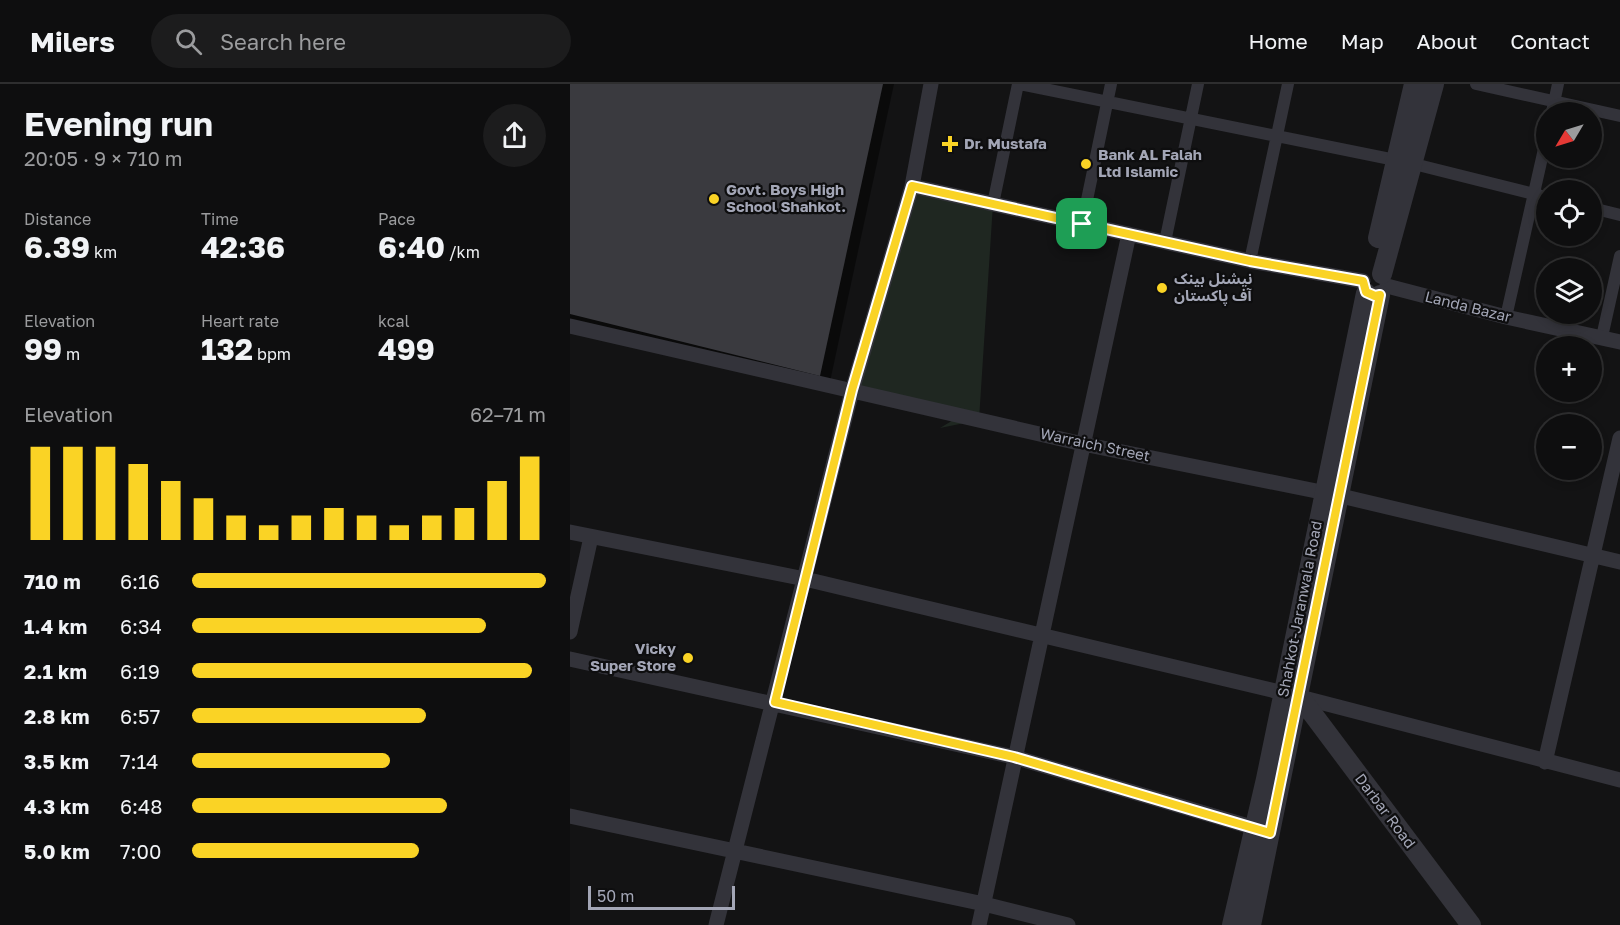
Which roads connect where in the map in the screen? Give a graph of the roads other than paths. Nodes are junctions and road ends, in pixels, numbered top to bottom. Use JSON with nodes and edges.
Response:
{"nodes":[{"id":1,"x":931,"y":84,"type":"edge"},
{"id":2,"x":1019,"y":84,"type":"edge"},
{"id":3,"x":1111,"y":84,"type":"edge"},
{"id":4,"x":1198,"y":84,"type":"edge"},
{"id":5,"x":1288,"y":84,"type":"edge"},
{"id":6,"x":1414,"y":84,"type":"edge"},
{"id":7,"x":1434,"y":84,"type":"edge"},
{"id":8,"x":1476,"y":84,"type":"edge"},
{"id":9,"x":1558,"y":84,"type":"edge"},
{"id":10,"x":1107,"y":102,"type":"junction"},
{"id":11,"x":1537,"y":102,"type":"edge"},
{"id":12,"x":1555,"y":102,"type":"edge"},
{"id":13,"x":1602,"y":114,"type":"edge"},
{"id":14,"x":1620,"y":116,"type":"edge"},
{"id":15,"x":1191,"y":118,"type":"junction"},
{"id":16,"x":1277,"y":136,"type":"junction"},
{"id":17,"x":1403,"y":162,"type":"junction"},
{"id":18,"x":912,"y":186,"type":"junction"},
{"id":19,"x":1536,"y":195,"type":"edge"},
{"id":20,"x":993,"y":204,"type":"junction"},
{"id":21,"x":1602,"y":210,"type":"edge"},
{"id":22,"x":1536,"y":213,"type":"edge"},
{"id":23,"x":1620,"y":215,"type":"edge"},
{"id":24,"x":1082,"y":224,"type":"junction"},
{"id":25,"x":1129,"y":234,"type":"junction"},
{"id":26,"x":1165,"y":242,"type":"junction"},
{"id":27,"x":1620,"y":256,"type":"edge"},
{"id":28,"x":1250,"y":261,"type":"junction"},
{"id":29,"x":1375,"y":284,"type":"junction"},
{"id":30,"x":1506,"y":317,"type":"junction"},
{"id":31,"x":570,"y":326,"type":"edge"},
{"id":32,"x":1593,"y":336,"type":"edge"},
{"id":33,"x":1602,"y":338,"type":"joint"},
{"id":34,"x":1620,"y":342,"type":"edge"},
{"id":35,"x":852,"y":390,"type":"junction"},
{"id":36,"x":1620,"y":438,"type":"edge"},
{"id":37,"x":1083,"y":444,"type":"junction"},
{"id":38,"x":1616,"y":477,"type":"edge"},
{"id":39,"x":1332,"y":494,"type":"junction"},
{"id":40,"x":570,"y":532,"type":"edge"},
{"id":41,"x":591,"y":537,"type":"junction"},
{"id":42,"x":1594,"y":555,"type":"junction"},
{"id":43,"x":1620,"y":562,"type":"edge"},
{"id":44,"x":805,"y":579,"type":"junction"},
{"id":45,"x":570,"y":632,"type":"edge"},
{"id":46,"x":1043,"y":636,"type":"junction"},
{"id":47,"x":570,"y":659,"type":"edge"},
{"id":48,"x":1292,"y":695,"type":"junction"},
{"id":49,"x":775,"y":702,"type":"junction"},
{"id":50,"x":1014,"y":757,"type":"junction"},
{"id":51,"x":1545,"y":762,"type":"junction"},
{"id":52,"x":1620,"y":780,"type":"edge"},
{"id":53,"x":570,"y":816,"type":"edge"},
{"id":54,"x":1262,"y":830,"type":"junction"},
{"id":55,"x":736,"y":850,"type":"junction"},
{"id":56,"x":984,"y":904,"type":"junction"},
{"id":57,"x":716,"y":925,"type":"edge"},
{"id":58,"x":979,"y":925,"type":"edge"},
{"id":59,"x":1068,"y":925,"type":"edge"},
{"id":60,"x":1232,"y":925,"type":"edge"},
{"id":61,"x":1251,"y":925,"type":"edge"},
{"id":62,"x":1471,"y":925,"type":"edge"}],
"edges":[{"from":1,"to":18,"type":"street"},
{"from":2,"to":10,"type":"street"},
{"from":2,"to":20,"type":"street"},
{"from":3,"to":10,"type":"street"},
{"from":4,"to":15,"type":"street"},
{"from":5,"to":16,"type":"street"},
{"from":6,"to":17,"type":"street","name":"Shahkot-Jaranwala Road"},
{"from":7,"to":17,"type":"street","name":"Shahkot-Jaranwala Road"},
{"from":8,"to":11,"type":"street"},
{"from":9,"to":12,"type":"street"},
{"from":10,"to":15,"type":"street"},
{"from":10,"to":24,"type":"street"},
{"from":13,"to":14,"type":"street"},
{"from":15,"to":16,"type":"street"},
{"from":15,"to":26,"type":"street"},
{"from":16,"to":17,"type":"street"},
{"from":16,"to":28,"type":"street"},
{"from":17,"to":19,"type":"street"},
{"from":17,"to":29,"type":"street","name":"Shahkot-Jaranwala Road"},
{"from":18,"to":20,"type":"street","name":"Landa Bazar"},
{"from":18,"to":35,"type":"street"},
{"from":20,"to":24,"type":"street","name":"Landa Bazar"},
{"from":21,"to":23,"type":"street"},
{"from":22,"to":30,"type":"street"},
{"from":24,"to":25,"type":"street","name":"Landa Bazar"},
{"from":25,"to":26,"type":"street","name":"Landa Bazar"},
{"from":25,"to":37,"type":"street"},
{"from":26,"to":28,"type":"street","name":"Landa Bazar"},
{"from":27,"to":33,"type":"street"},
{"from":28,"to":29,"type":"street","name":"Landa Bazar"},
{"from":29,"to":30,"type":"street","name":"Landa Bazar"},
{"from":29,"to":39,"type":"street","name":"Shahkot-Jaranwala Road"},
{"from":30,"to":32,"type":"street","name":"Landa Bazar"},
{"from":31,"to":35,"type":"street","name":"Warraich Street"},
{"from":33,"to":34,"type":"street","name":"Landa Bazar"},
{"from":35,"to":37,"type":"street","name":"Warraich Street"},
{"from":35,"to":44,"type":"street"},
{"from":36,"to":38,"type":"street"},
{"from":37,"to":39,"type":"street","name":"Warraich Street"},
{"from":37,"to":46,"type":"street"},
{"from":38,"to":42,"type":"street"},
{"from":39,"to":42,"type":"street","name":"Warraich Street"},
{"from":39,"to":48,"type":"street","name":"Shahkot-Jaranwala Road"},
{"from":40,"to":41,"type":"street"},
{"from":41,"to":44,"type":"street"},
{"from":41,"to":45,"type":"street"},
{"from":42,"to":43,"type":"street","name":"Warraich Street"},
{"from":42,"to":51,"type":"street"},
{"from":44,"to":46,"type":"street"},
{"from":44,"to":49,"type":"street"},
{"from":46,"to":48,"type":"street"},
{"from":46,"to":50,"type":"street"},
{"from":47,"to":49,"type":"street"},
{"from":48,"to":51,"type":"street"},
{"from":48,"to":54,"type":"street","name":"Shahkot-Jaranwala Road"},
{"from":48,"to":62,"type":"street","name":"Darbar Road"},
{"from":49,"to":50,"type":"street"},
{"from":49,"to":55,"type":"street"},
{"from":50,"to":54,"type":"street"},
{"from":50,"to":56,"type":"street"},
{"from":51,"to":52,"type":"street"},
{"from":53,"to":55,"type":"street"},
{"from":54,"to":60,"type":"street","name":"Shahkot-Jaranwala Road"},
{"from":54,"to":61,"type":"street","name":"Shahkot-Jaranwala Road"},
{"from":55,"to":56,"type":"street"},
{"from":55,"to":57,"type":"street"},
{"from":56,"to":58,"type":"street"},
{"from":56,"to":59,"type":"street"}]}
